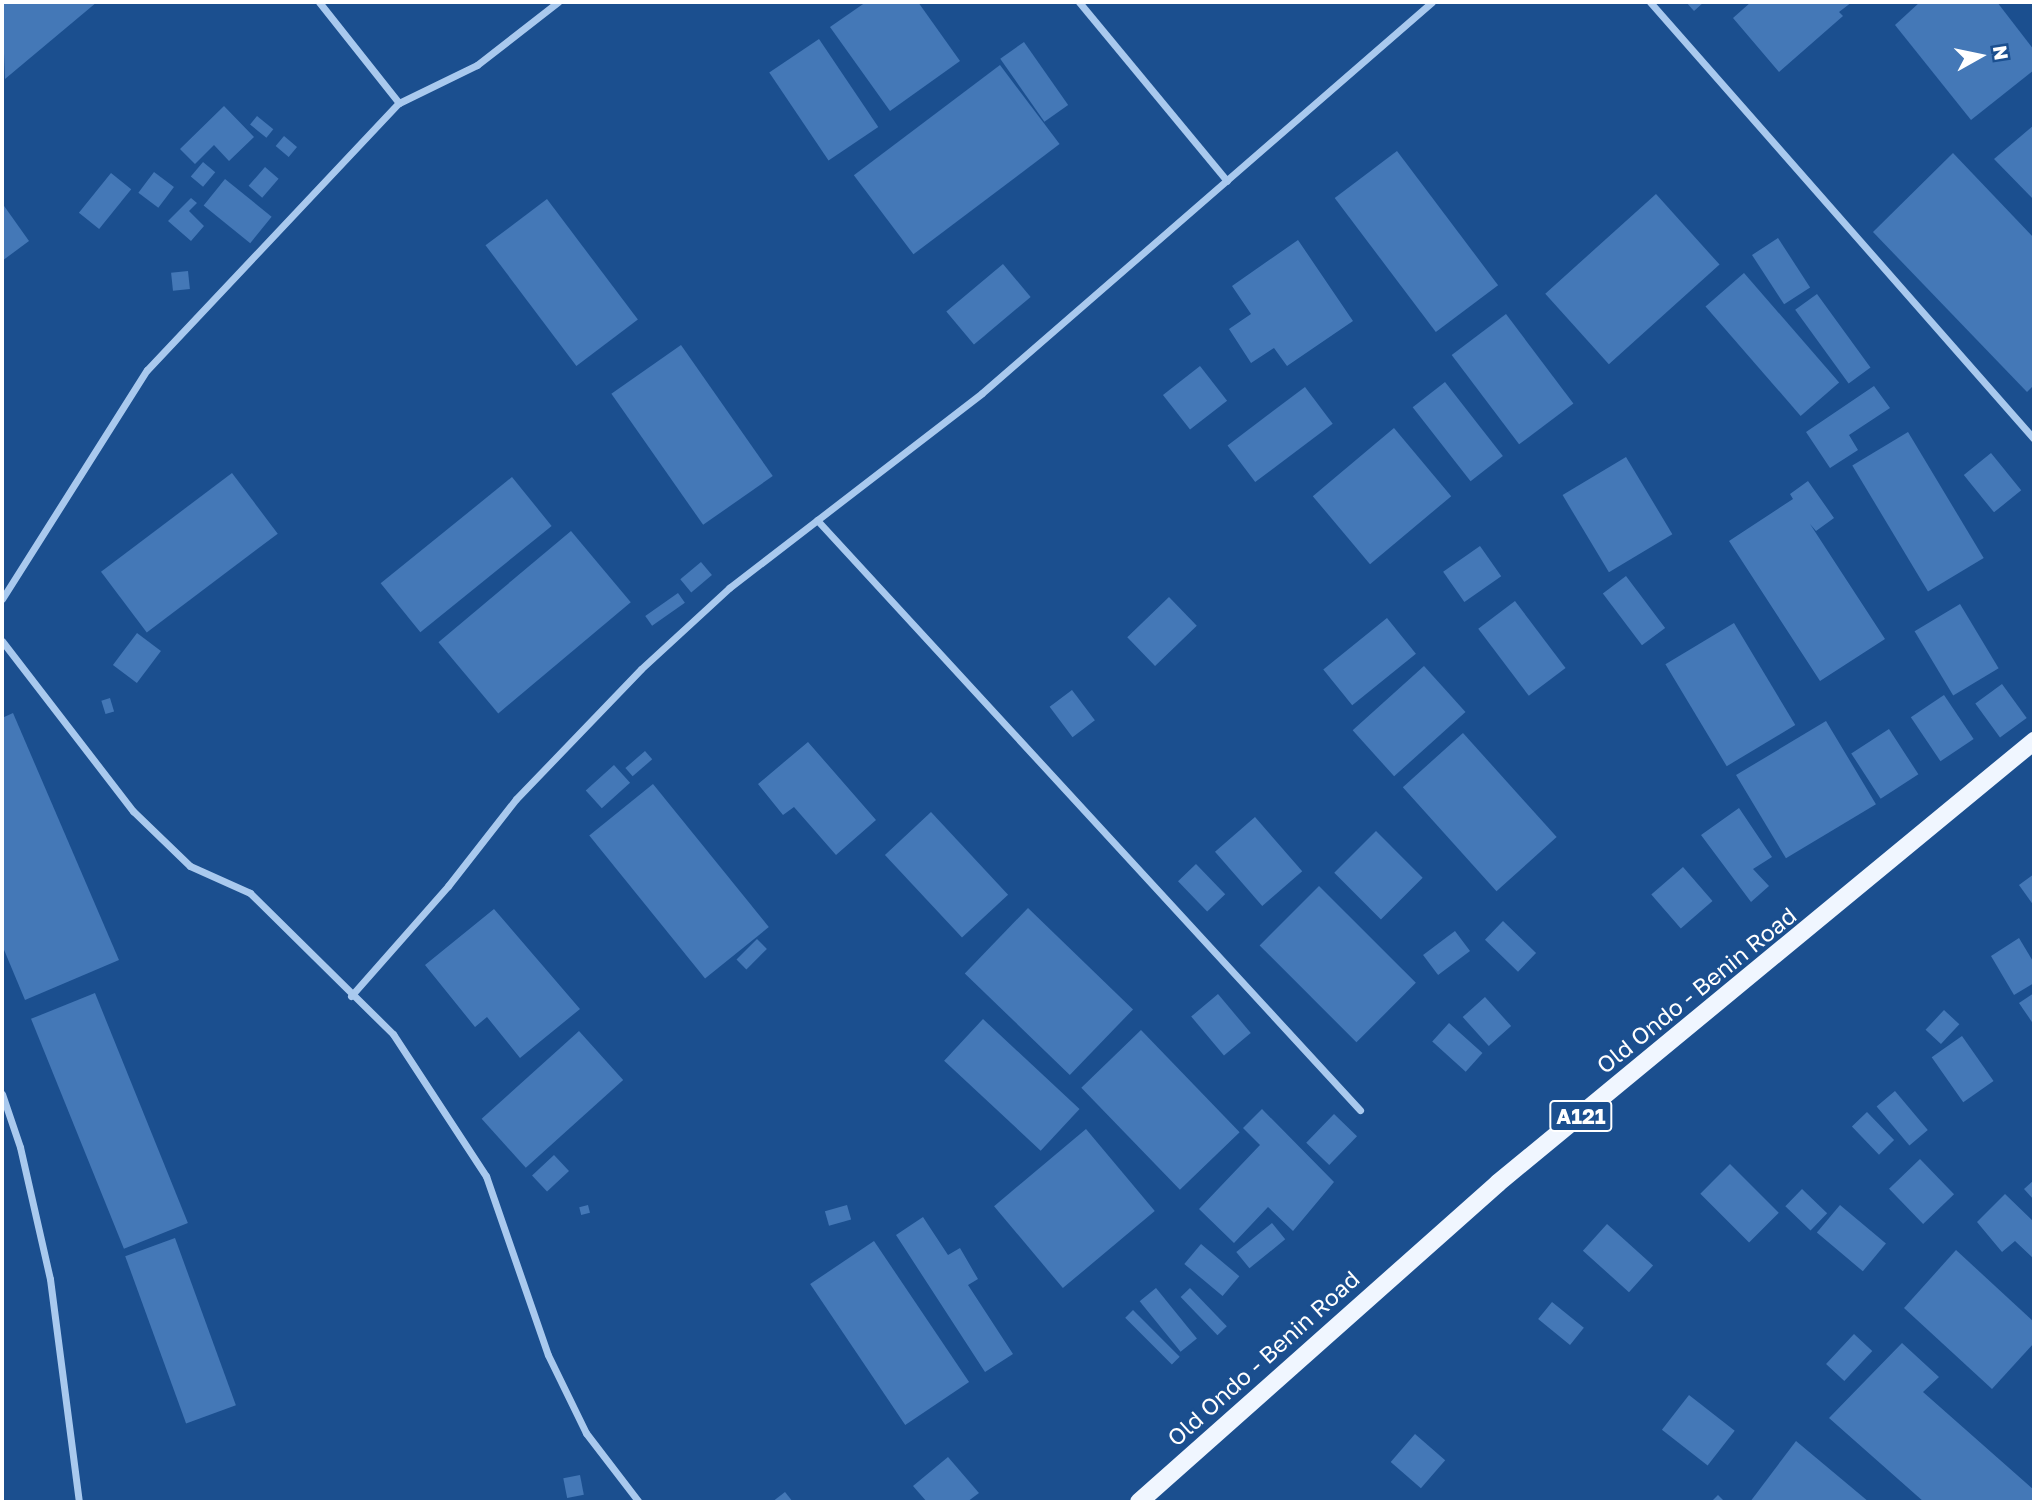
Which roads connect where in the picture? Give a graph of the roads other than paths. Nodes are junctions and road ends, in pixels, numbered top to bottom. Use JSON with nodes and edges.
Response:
{"nodes":[{"id":1,"x":319,"y":2,"type":"edge"},
{"id":2,"x":558,"y":2,"type":"edge"},
{"id":3,"x":1079,"y":2,"type":"edge"},
{"id":4,"x":1432,"y":2,"type":"edge"},
{"id":5,"x":1650,"y":2,"type":"edge"},
{"id":6,"x":399,"y":103,"type":"junction"},
{"id":7,"x":1227,"y":181,"type":"junction"},
{"id":8,"x":2034,"y":439,"type":"edge"},
{"id":9,"x":817,"y":520,"type":"junction"},
{"id":10,"x":2,"y":598,"type":"edge"},
{"id":11,"x":2,"y":641,"type":"edge"},
{"id":12,"x":2034,"y":741,"type":"edge"},
{"id":13,"x":351,"y":996,"type":"junction"},
{"id":14,"x":2,"y":1094,"type":"edge"},
{"id":15,"x":1360,"y":1110,"type":"dead end"},
{"id":16,"x":79,"y":1502,"type":"edge"},
{"id":17,"x":639,"y":1502,"type":"edge"},
{"id":18,"x":1139,"y":1502,"type":"edge"}],
"edges":[{"from":1,"to":6,"type":"street"},
{"from":2,"to":6,"type":"street"},
{"from":3,"to":7,"type":"street"},
{"from":4,"to":7,"type":"street"},
{"from":5,"to":8,"type":"street"},
{"from":6,"to":10,"type":"street"},
{"from":7,"to":9,"type":"street"},
{"from":9,"to":13,"type":"street"},
{"from":9,"to":15,"type":"street"},
{"from":11,"to":13,"type":"street"},
{"from":12,"to":18,"type":"main road","name":"Old Ondo - Benin Road","number":"A121"},
{"from":13,"to":17,"type":"street"},
{"from":14,"to":16,"type":"street"}]}
